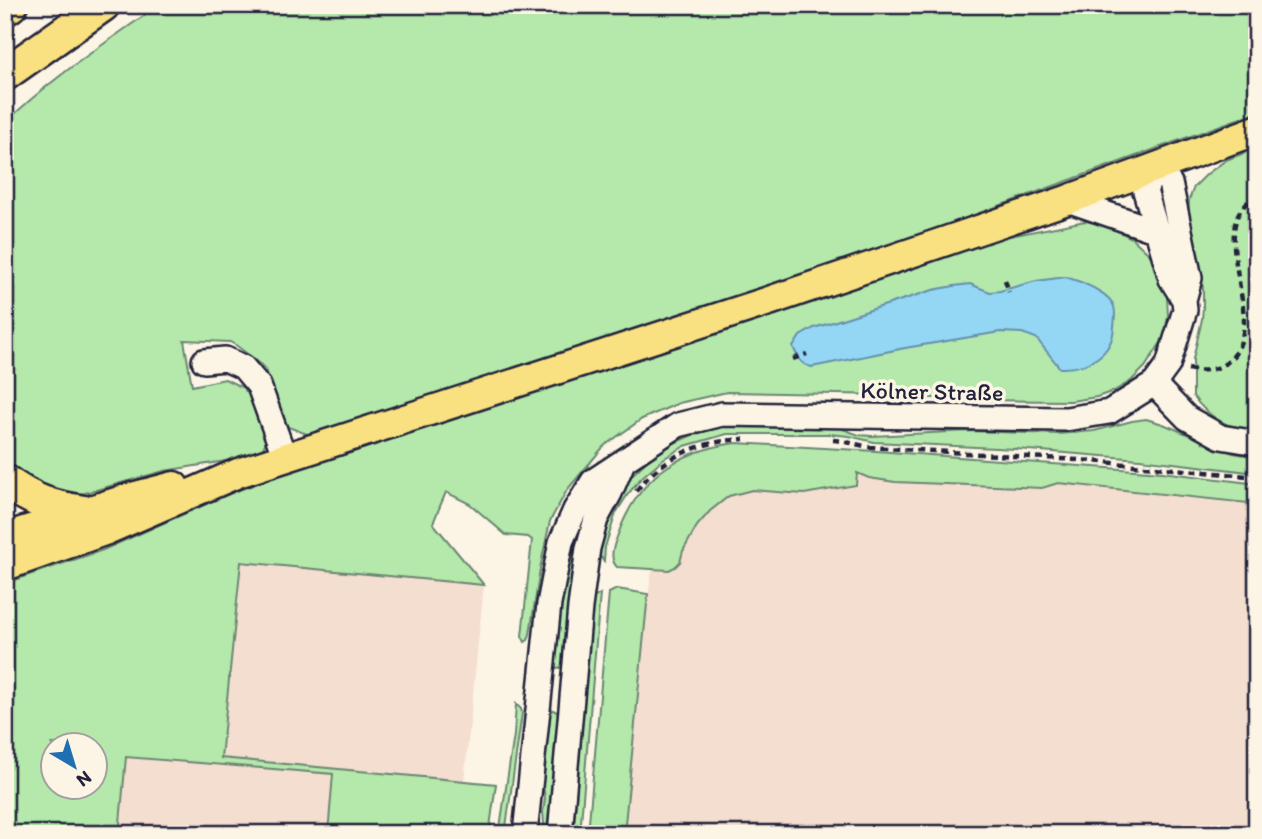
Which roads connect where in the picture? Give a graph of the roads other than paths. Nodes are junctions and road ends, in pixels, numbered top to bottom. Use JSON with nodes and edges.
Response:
{"nodes":[{"id":1,"x":11,"y":5,"type":"edge"},
{"id":2,"x":103,"y":5,"type":"edge"},
{"id":3,"x":5,"y":9,"type":"edge"},
{"id":4,"x":65,"y":32,"type":"junction"},
{"id":5,"x":5,"y":74,"type":"edge"},
{"id":6,"x":5,"y":100,"type":"edge"},
{"id":7,"x":1257,"y":130,"type":"edge"},
{"id":8,"x":1155,"y":167,"type":"junction"},
{"id":9,"x":1067,"y":200,"type":"junction"},
{"id":10,"x":1157,"y":231,"type":"junction"},
{"id":11,"x":1184,"y":300,"type":"junction"},
{"id":12,"x":204,"y":361,"type":"dead end"},
{"id":13,"x":1154,"y":384,"type":"junction"},
{"id":14,"x":1257,"y":443,"type":"edge"},
{"id":15,"x":285,"y":458,"type":"junction"},
{"id":16,"x":623,"y":462,"type":"junction"},
{"id":17,"x":238,"y":473,"type":"junction"},
{"id":18,"x":5,"y":481,"type":"edge"},
{"id":19,"x":84,"y":512,"type":"junction"},
{"id":20,"x":5,"y":537,"type":"edge"},
{"id":21,"x":5,"y":566,"type":"edge"},
{"id":22,"x":525,"y":834,"type":"edge"},
{"id":23,"x":559,"y":834,"type":"edge"}],
"edges":[{"from":1,"to":3,"type":"highway"},
{"from":2,"to":4,"type":"highway"},
{"from":4,"to":5,"type":"highway"},
{"from":4,"to":6,"type":"highway"},
{"from":7,"to":8,"type":"main road"},
{"from":8,"to":9,"type":"main road"},
{"from":8,"to":10,"type":"street"},
{"from":8,"to":11,"type":"street","name":"Kölner Straße"},
{"from":9,"to":10,"type":"street"},
{"from":9,"to":15,"type":"main road"},
{"from":10,"to":11,"type":"street"},
{"from":11,"to":13,"type":"street","name":"Kölner Straße"},
{"from":12,"to":15,"type":"street"},
{"from":13,"to":14,"type":"street"},
{"from":13,"to":16,"type":"street","name":"Kölner Straße"},
{"from":15,"to":17,"type":"main road"},
{"from":16,"to":22,"type":"street","name":"Kölner Straße"},
{"from":16,"to":23,"type":"street"},
{"from":17,"to":19,"type":"main road"},
{"from":17,"to":21,"type":"main road"},
{"from":18,"to":19,"type":"highway"},
{"from":19,"to":20,"type":"main road"}]}
